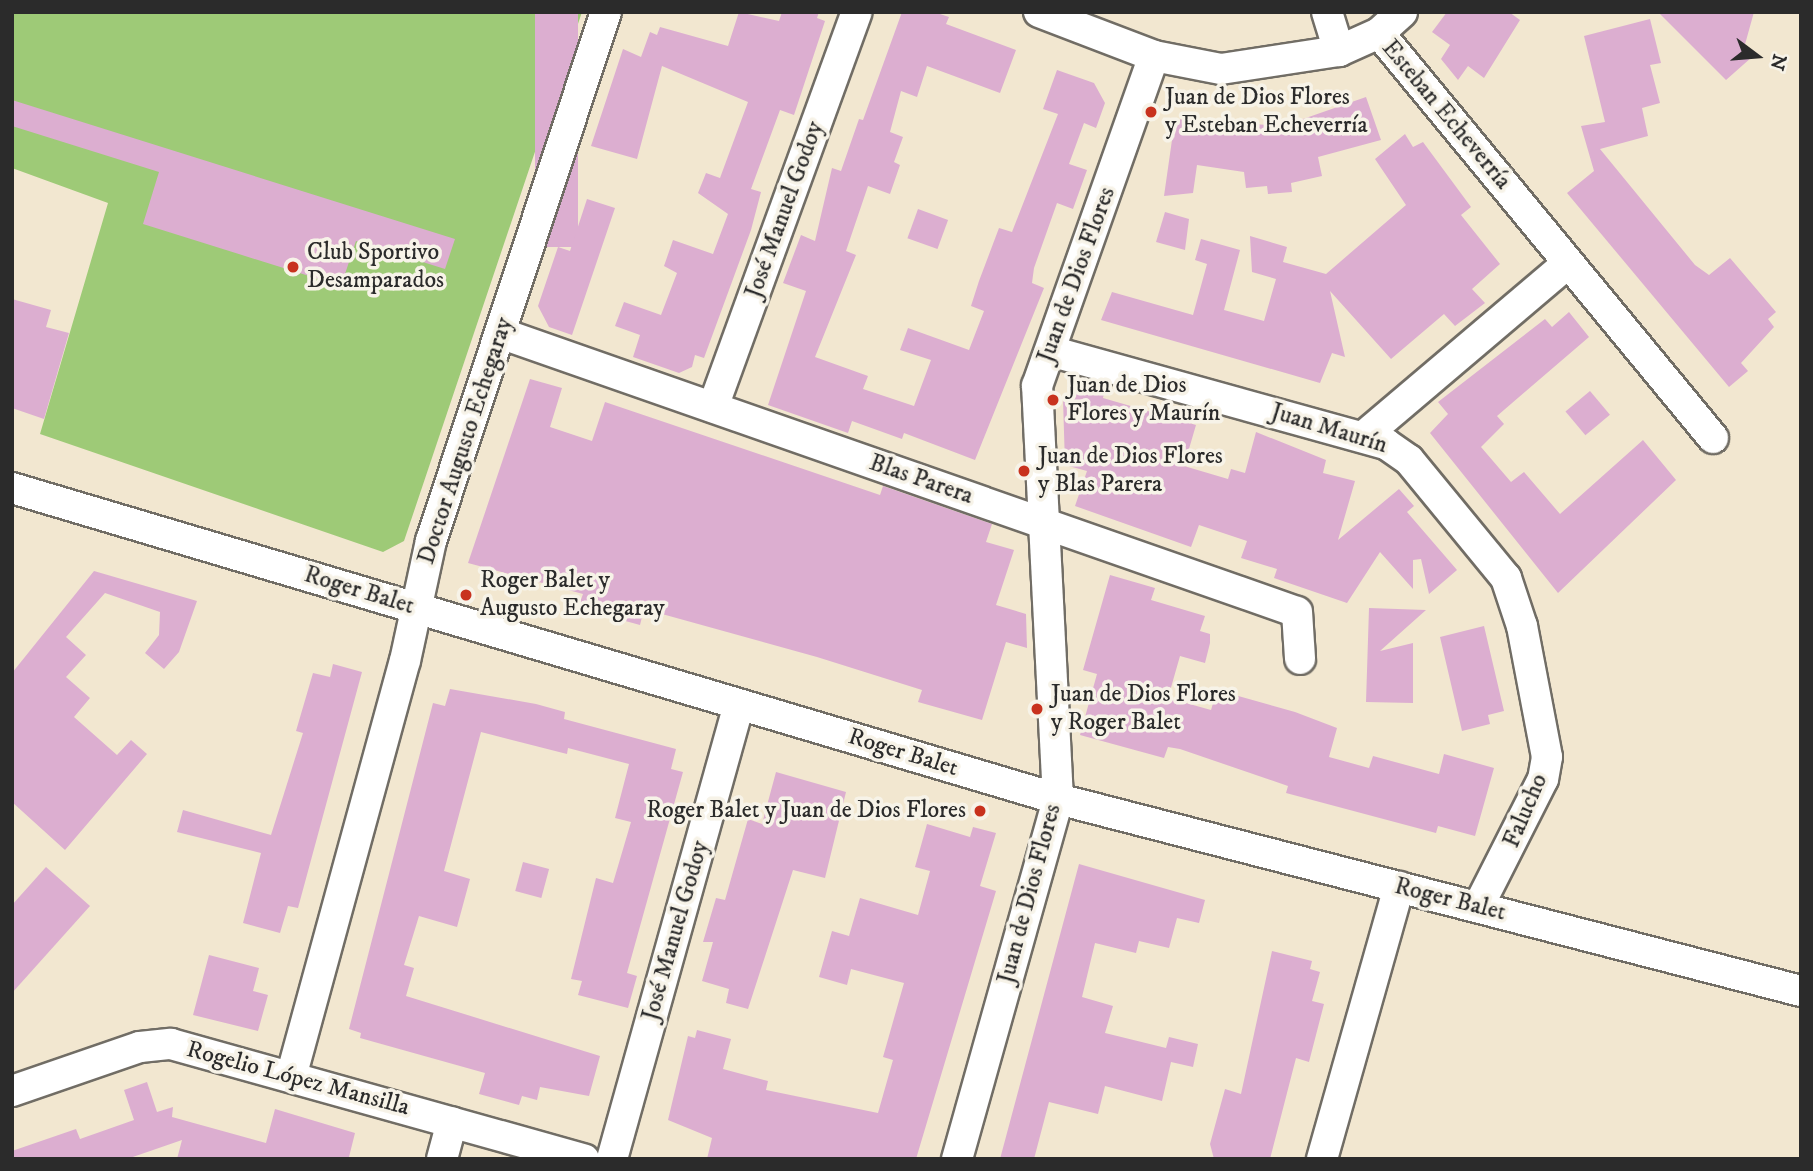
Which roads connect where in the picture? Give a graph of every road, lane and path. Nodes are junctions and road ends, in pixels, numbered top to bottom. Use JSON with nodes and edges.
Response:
{"nodes":[{"id":1,"x":606,"y":12,"type":"edge"},
{"id":2,"x":857,"y":12,"type":"edge"},
{"id":3,"x":1039,"y":12,"type":"edge"},
{"id":4,"x":1326,"y":12,"type":"edge"},
{"id":5,"x":1402,"y":12,"type":"edge"},
{"id":6,"x":1378,"y":33,"type":"junction"},
{"id":7,"x":1339,"y":51,"type":"junction"},
{"id":8,"x":1154,"y":56,"type":"junction"},
{"id":9,"x":1569,"y":263,"type":"junction"},
{"id":10,"x":500,"y":333,"type":"junction"},
{"id":11,"x":1050,"y":351,"type":"junction"},
{"id":12,"x":713,"y":407,"type":"junction"},
{"id":13,"x":1364,"y":436,"type":"junction"},
{"id":14,"x":1713,"y":438,"type":"dead end"},
{"id":15,"x":12,"y":488,"type":"edge"},
{"id":16,"x":1043,"y":523,"type":"junction"},
{"id":17,"x":417,"y":608,"type":"junction"},
{"id":18,"x":1522,"y":626,"type":"joint"},
{"id":19,"x":1300,"y":659,"type":"dead end"},
{"id":20,"x":739,"y":704,"type":"junction"},
{"id":21,"x":1058,"y":799,"type":"junction"},
{"id":22,"x":1399,"y":887,"type":"junction"},
{"id":23,"x":1478,"y":907,"type":"junction"},
{"id":24,"x":1801,"y":991,"type":"edge"},
{"id":25,"x":291,"y":1077,"type":"junction"},
{"id":26,"x":12,"y":1091,"type":"edge"},
{"id":27,"x":452,"y":1122,"type":"junction"},
{"id":28,"x":442,"y":1159,"type":"edge"},
{"id":29,"x":584,"y":1159,"type":"edge"},
{"id":30,"x":612,"y":1159,"type":"edge"},
{"id":31,"x":957,"y":1159,"type":"edge"},
{"id":32,"x":1322,"y":1159,"type":"edge"}],
"edges":[{"from":1,"to":10,"type":"street","name":"Doctor Augusto Echegaray"},
{"from":2,"to":12,"type":"street","name":"José Manuel Godoy"},
{"from":3,"to":8,"type":"street","name":"Esteban Echeverría"},
{"from":4,"to":7,"type":"street"},
{"from":5,"to":6,"type":"street"},
{"from":6,"to":7,"type":"street","name":"Esteban Echeverría"},
{"from":6,"to":9,"type":"street","name":"Esteban Echeverría"},
{"from":7,"to":8,"type":"street","name":"Esteban Echeverría"},
{"from":8,"to":11,"type":"street","name":"Juan de Dios Flores"},
{"from":9,"to":13,"type":"street"},
{"from":9,"to":14,"type":"street","name":"Esteban Echeverría"},
{"from":10,"to":12,"type":"street","name":"Blas Parera"},
{"from":10,"to":17,"type":"street","name":"Doctor Augusto Echegaray"},
{"from":11,"to":13,"type":"street","name":"Juan Maurín"},
{"from":11,"to":16,"type":"street","name":"Juan de Dios Flores"},
{"from":12,"to":16,"type":"street","name":"Blas Parera"},
{"from":13,"to":18,"type":"street","name":"Juan Maurín"},
{"from":15,"to":17,"type":"street","name":"Roger Balet"},
{"from":16,"to":19,"type":"street","name":"Blas Parera"},
{"from":16,"to":21,"type":"street","name":"Juan de Dios Flores"},
{"from":17,"to":20,"type":"street","name":"Roger Balet"},
{"from":17,"to":25,"type":"street","name":"Doctor Augusto Echegaray"},
{"from":18,"to":23,"type":"street","name":"Falucho"},
{"from":20,"to":21,"type":"street","name":"Roger Balet"},
{"from":20,"to":30,"type":"street","name":"José Manuel Godoy"},
{"from":21,"to":22,"type":"street","name":"Roger Balet"},
{"from":21,"to":31,"type":"street","name":"Juan de Dios Flores"},
{"from":22,"to":23,"type":"street","name":"Roger Balet"},
{"from":22,"to":32,"type":"street"},
{"from":23,"to":24,"type":"street","name":"Roger Balet"},
{"from":25,"to":26,"type":"street","name":"Rogelio López Mansilla"},
{"from":25,"to":27,"type":"street","name":"Rogelio López Mansilla"},
{"from":27,"to":28,"type":"street"},
{"from":27,"to":29,"type":"street","name":"Rogelio López Mansilla"}]}
